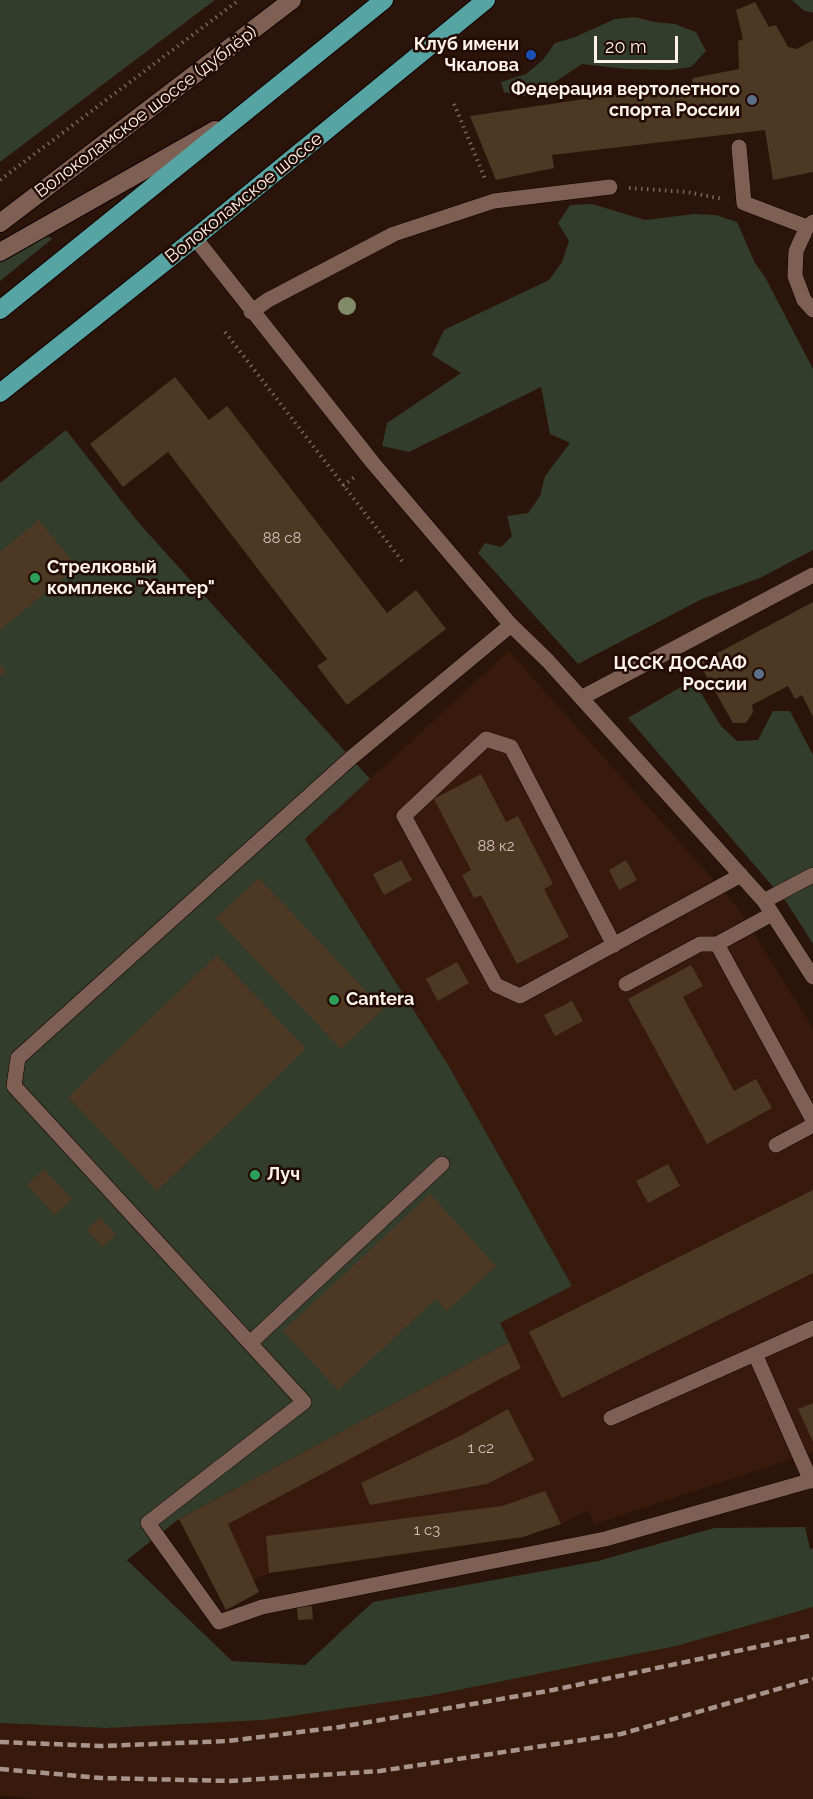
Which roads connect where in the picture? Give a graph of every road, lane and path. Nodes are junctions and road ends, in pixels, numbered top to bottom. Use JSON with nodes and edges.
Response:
{"nodes":[{"id":1,"x":240,"y":0,"type":"edge"},
{"id":2,"x":292,"y":0,"type":"edge"},
{"id":3,"x":384,"y":0,"type":"edge"},
{"id":4,"x":486,"y":0,"type":"edge"},
{"id":5,"x":454,"y":104,"type":"dead end"},
{"id":6,"x":249,"y":112,"type":"junction"},
{"id":7,"x":739,"y":147,"type":"dead end"},
{"id":8,"x":0,"y":180,"type":"edge"},
{"id":9,"x":610,"y":187,"type":"joint"},
{"id":10,"x":494,"y":201,"type":"junction"},
{"id":11,"x":744,"y":203,"type":"junction"},
{"id":12,"x":0,"y":223,"type":"edge"},
{"id":13,"x":810,"y":225,"type":"edge"},
{"id":14,"x":195,"y":238,"type":"junction"},
{"id":15,"x":0,"y":252,"type":"edge"},
{"id":16,"x":0,"y":310,"type":"edge"},
{"id":17,"x":813,"y":310,"type":"edge"},
{"id":18,"x":252,"y":312,"type":"junction"},
{"id":19,"x":225,"y":332,"type":"dead end"},
{"id":20,"x":0,"y":393,"type":"edge"},
{"id":21,"x":402,"y":561,"type":"dead end"},
{"id":22,"x":813,"y":575,"type":"edge"},
{"id":23,"x":511,"y":625,"type":"junction"},
{"id":24,"x":581,"y":698,"type":"junction"},
{"id":25,"x":741,"y":875,"type":"junction"},
{"id":26,"x":813,"y":875,"type":"edge"},
{"id":27,"x":764,"y":901,"type":"junction"},
{"id":28,"x":772,"y":914,"type":"junction"},
{"id":29,"x":717,"y":944,"type":"junction"},
{"id":30,"x":614,"y":945,"type":"junction"},
{"id":31,"x":813,"y":977,"type":"edge"},
{"id":32,"x":626,"y":984,"type":"dead end"},
{"id":33,"x":813,"y":1120,"type":"edge"},
{"id":34,"x":813,"y":1125,"type":"edge"},
{"id":35,"x":776,"y":1145,"type":"dead end"},
{"id":36,"x":442,"y":1164,"type":"dead end"},
{"id":37,"x":813,"y":1328,"type":"edge"},
{"id":38,"x":250,"y":1343,"type":"junction"},
{"id":39,"x":755,"y":1354,"type":"junction"},
{"id":40,"x":611,"y":1418,"type":"dead end"},
{"id":41,"x":812,"y":1481,"type":"edge"}],
"edges":[{"from":1,"to":8,"type":"path"},
{"from":2,"to":12,"type":"street","name":"Волоколамское шоссе (дублёр)"},
{"from":3,"to":6,"type":"main road"},
{"from":4,"to":14,"type":"main road","name":"Волоколамское шоссе"},
{"from":5,"to":10,"type":"path"},
{"from":6,"to":15,"type":"street"},
{"from":6,"to":16,"type":"main road"},
{"from":7,"to":11,"type":"lane"},
{"from":9,"to":10,"type":"lane"},
{"from":9,"to":11,"type":"path"},
{"from":10,"to":18,"type":"lane"},
{"from":11,"to":13,"type":"lane"},
{"from":13,"to":17,"type":"lane"},
{"from":14,"to":18,"type":"lane"},
{"from":14,"to":20,"type":"main road","name":"Волоколамское шоссе"},
{"from":18,"to":23,"type":"lane"},
{"from":19,"to":21,"type":"path"},
{"from":22,"to":24,"type":"lane"},
{"from":23,"to":24,"type":"lane"},
{"from":23,"to":38,"type":"lane"},
{"from":24,"to":25,"type":"lane"},
{"from":25,"to":27,"type":"lane"},
{"from":25,"to":30,"type":"lane"},
{"from":26,"to":27,"type":"lane"},
{"from":27,"to":28,"type":"lane"},
{"from":28,"to":29,"type":"lane"},
{"from":28,"to":31,"type":"lane"},
{"from":29,"to":32,"type":"lane"},
{"from":29,"to":33,"type":"lane"},
{"from":30,"to":30,"type":"lane"},
{"from":34,"to":35,"type":"lane"},
{"from":36,"to":38,"type":"lane"},
{"from":37,"to":39,"type":"lane"},
{"from":38,"to":41,"type":"lane"},
{"from":39,"to":40,"type":"lane"},
{"from":39,"to":41,"type":"lane"}]}
